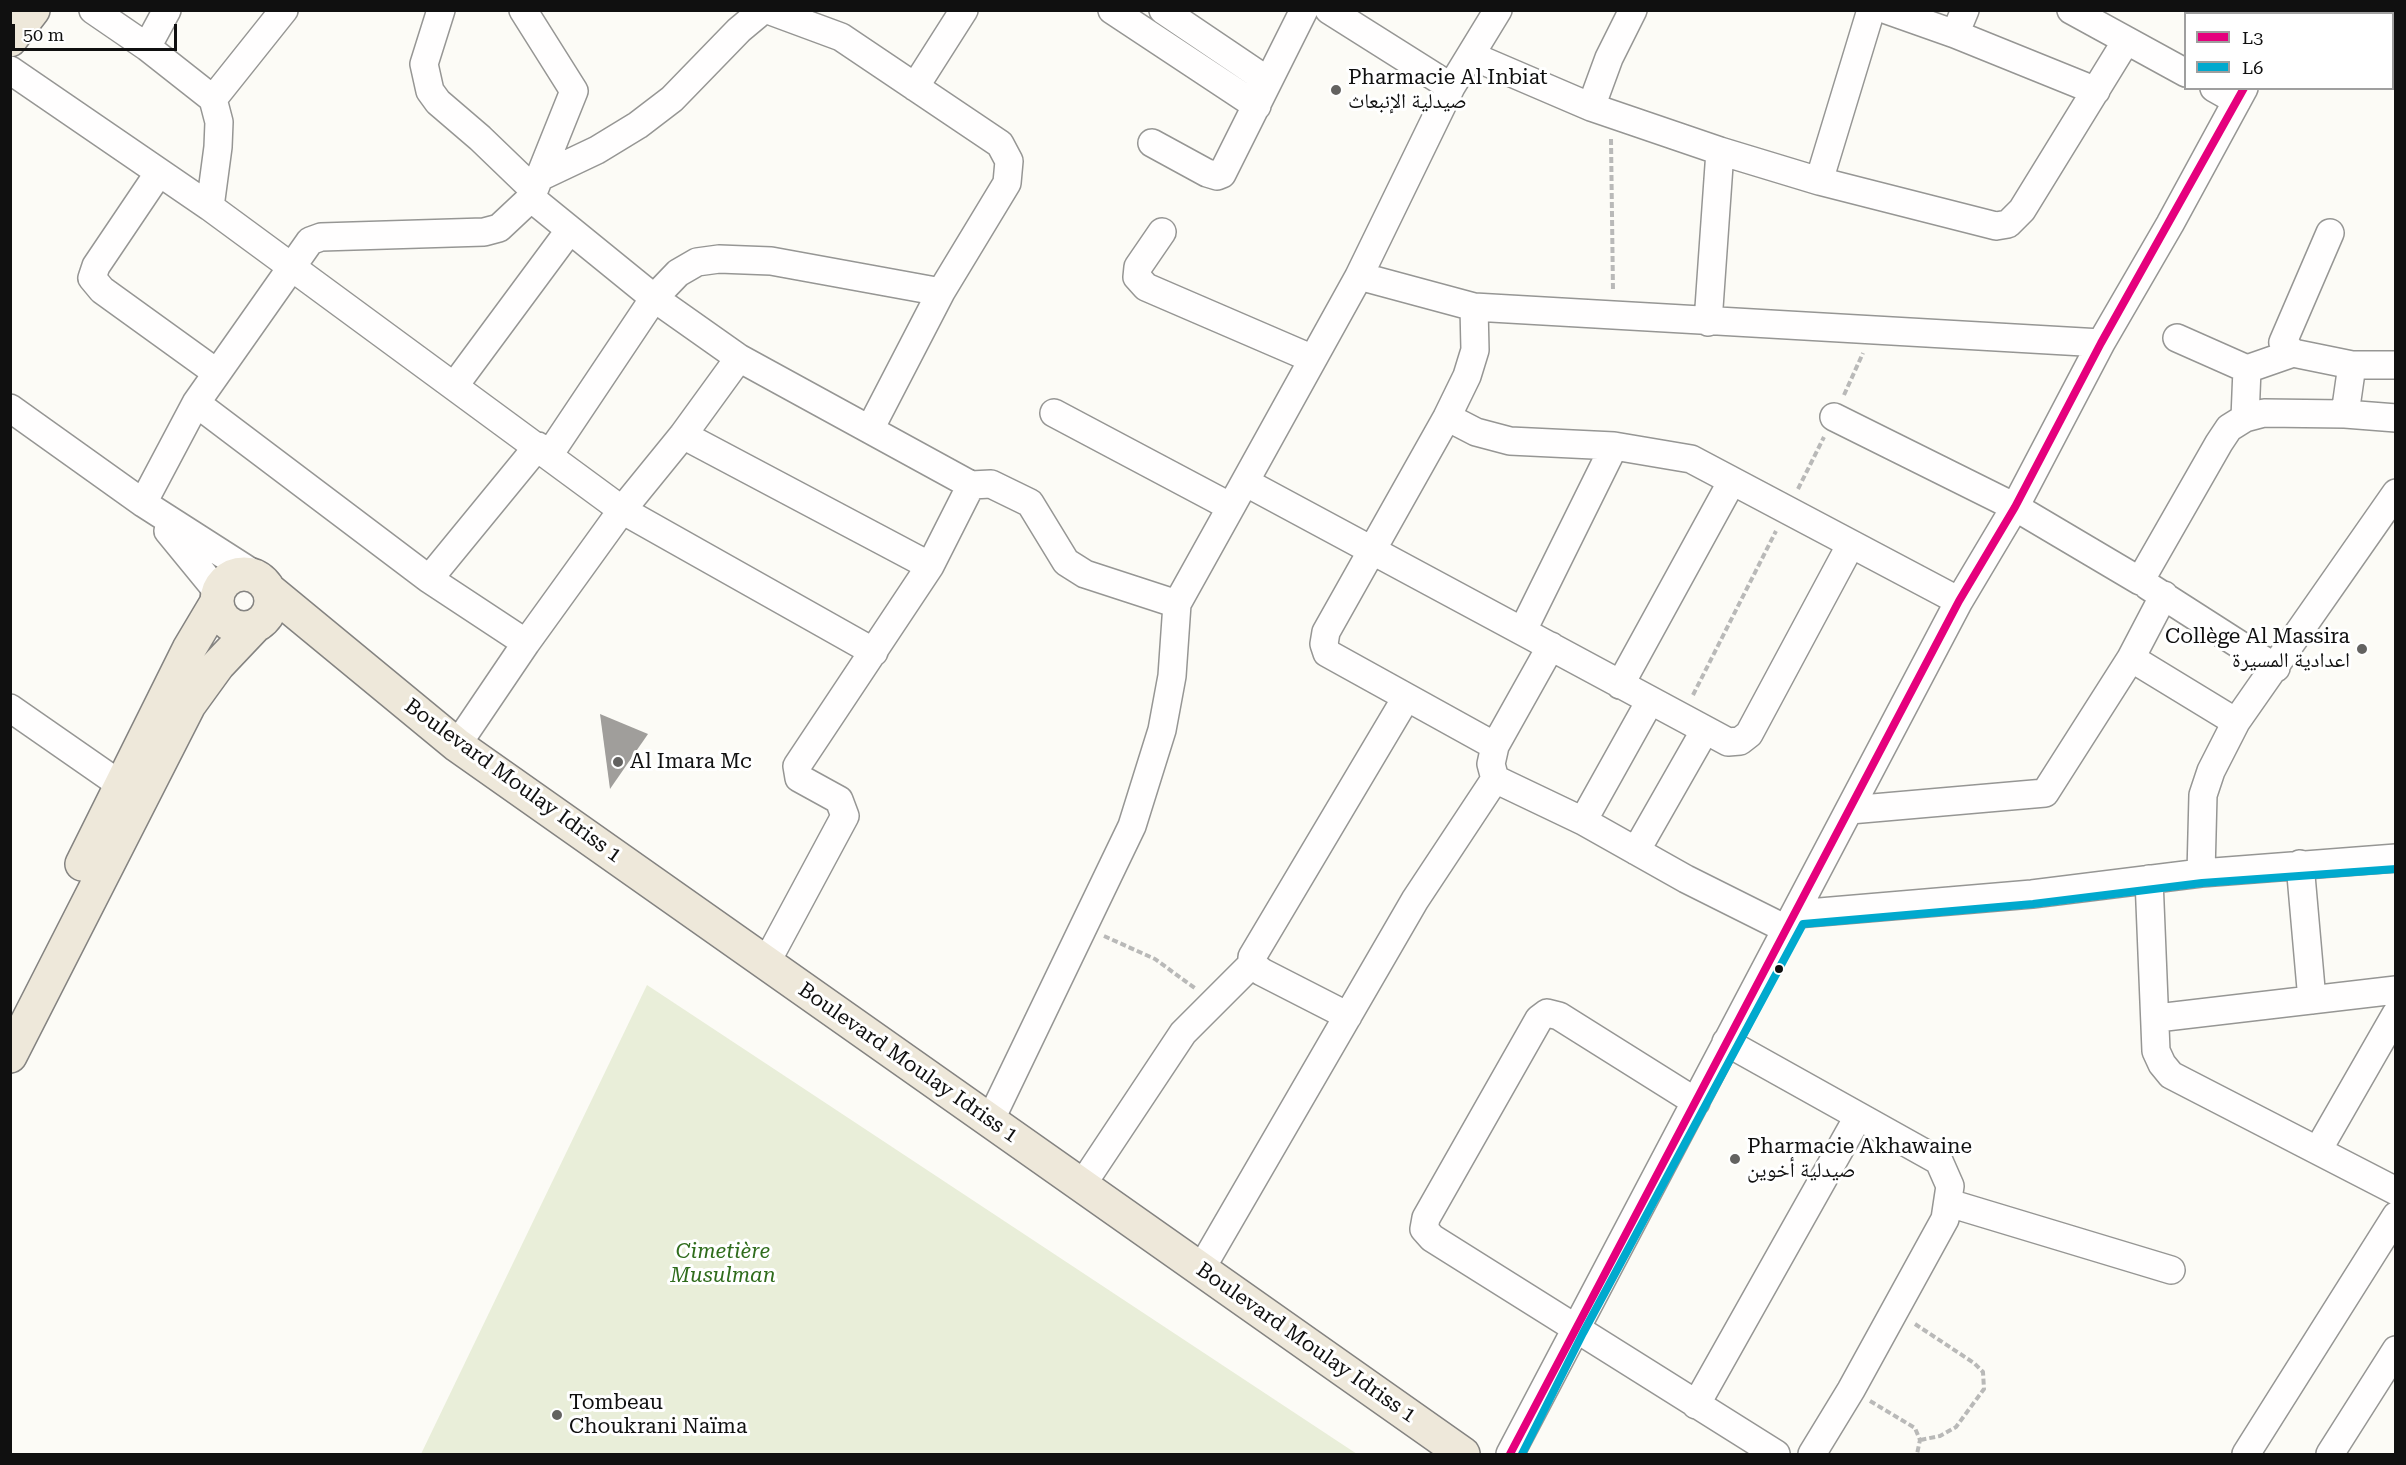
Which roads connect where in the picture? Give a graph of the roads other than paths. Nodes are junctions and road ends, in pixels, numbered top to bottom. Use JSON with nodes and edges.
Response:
{"nodes":[{"id":1,"x":33,"y":10,"type":"edge"},
{"id":2,"x":93,"y":10,"type":"edge"},
{"id":3,"x":167,"y":10,"type":"edge"},
{"id":4,"x":284,"y":10,"type":"edge"},
{"id":5,"x":441,"y":10,"type":"edge"},
{"id":6,"x":523,"y":10,"type":"edge"},
{"id":7,"x":763,"y":10,"type":"edge"},
{"id":8,"x":964,"y":10,"type":"edge"},
{"id":9,"x":1112,"y":10,"type":"edge"},
{"id":10,"x":1163,"y":10,"type":"edge"},
{"id":11,"x":1304,"y":10,"type":"edge"},
{"id":12,"x":1329,"y":10,"type":"edge"},
{"id":13,"x":1498,"y":10,"type":"edge"},
{"id":14,"x":1633,"y":10,"type":"edge"},
{"id":15,"x":1871,"y":10,"type":"edge"},
{"id":16,"x":1887,"y":10,"type":"edge"},
{"id":17,"x":2071,"y":10,"type":"edge"},
{"id":18,"x":770,"y":11,"type":"edge"},
{"id":19,"x":1960,"y":22,"type":"edge"},
{"id":20,"x":10,"y":40,"type":"edge"},
{"id":21,"x":2126,"y":41,"type":"junction"},
{"id":22,"x":147,"y":47,"type":"junction"},
{"id":23,"x":1472,"y":56,"type":"junction"},
{"id":24,"x":10,"y":70,"type":"edge"},
{"id":25,"x":2184,"y":72,"type":"edge"},
{"id":26,"x":1268,"y":81,"type":"junction"},
{"id":27,"x":915,"y":87,"type":"junction"},
{"id":28,"x":1450,"y":87,"type":"junction"},
{"id":29,"x":2096,"y":91,"type":"junction"},
{"id":30,"x":2232,"y":93,"type":"edge"},
{"id":31,"x":213,"y":99,"type":"junction"},
{"id":32,"x":1257,"y":106,"type":"junction"},
{"id":33,"x":1601,"y":111,"type":"junction"},
{"id":34,"x":1152,"y":143,"type":"dead end"},
{"id":35,"x":1720,"y":151,"type":"junction"},
{"id":36,"x":158,"y":174,"type":"junction"},
{"id":37,"x":1818,"y":181,"type":"junction"},
{"id":38,"x":535,"y":188,"type":"junction"},
{"id":39,"x":210,"y":207,"type":"junction"},
{"id":40,"x":569,"y":231,"type":"junction"},
{"id":41,"x":1162,"y":232,"type":"dead end"},
{"id":42,"x":2330,"y":233,"type":"dead end"},
{"id":43,"x":291,"y":268,"type":"junction"},
{"id":44,"x":1359,"y":276,"type":"junction"},
{"id":45,"x":941,"y":292,"type":"junction"},
{"id":46,"x":654,"y":298,"type":"junction"},
{"id":47,"x":1474,"y":307,"type":"junction"},
{"id":48,"x":1708,"y":321,"type":"junction"},
{"id":49,"x":2177,"y":338,"type":"dead end"},
{"id":50,"x":2101,"y":343,"type":"junction"},
{"id":51,"x":2293,"y":353,"type":"junction"},
{"id":52,"x":739,"y":357,"type":"junction"},
{"id":53,"x":1313,"y":358,"type":"junction"},
{"id":54,"x":2396,"y":364,"type":"edge"},
{"id":55,"x":2352,"y":365,"type":"junction"},
{"id":56,"x":2247,"y":369,"type":"junction"},
{"id":57,"x":217,"y":373,"type":"junction"},
{"id":58,"x":455,"y":385,"type":"junction"},
{"id":59,"x":196,"y":403,"type":"junction"},
{"id":60,"x":10,"y":408,"type":"edge"},
{"id":61,"x":1054,"y":412,"type":"dead end"},
{"id":62,"x":2345,"y":414,"type":"junction"},
{"id":63,"x":1447,"y":417,"type":"junction"},
{"id":64,"x":1834,"y":417,"type":"dead end"},
{"id":65,"x":2245,"y":417,"type":"junction"},
{"id":66,"x":2396,"y":418,"type":"edge"},
{"id":67,"x":870,"y":429,"type":"junction"},
{"id":68,"x":683,"y":435,"type":"junction"},
{"id":69,"x":1614,"y":446,"type":"junction"},
{"id":70,"x":543,"y":451,"type":"junction"},
{"id":71,"x":1732,"y":481,"type":"junction"},
{"id":72,"x":1245,"y":482,"type":"junction"},
{"id":73,"x":971,"y":485,"type":"junction"},
{"id":74,"x":2396,"y":493,"type":"edge"},
{"id":75,"x":143,"y":503,"type":"junction"},
{"id":76,"x":1231,"y":507,"type":"junction"},
{"id":77,"x":2015,"y":507,"type":"junction"},
{"id":78,"x":622,"y":510,"type":"junction"},
{"id":79,"x":1851,"y":544,"type":"junction"},
{"id":80,"x":1372,"y":549,"type":"junction"},
{"id":81,"x":930,"y":566,"type":"junction"},
{"id":82,"x":429,"y":579,"type":"junction"},
{"id":83,"x":2140,"y":581,"type":"junction"},
{"id":84,"x":263,"y":583,"type":"junction"},
{"id":85,"x":2164,"y":596,"type":"junction"},
{"id":86,"x":217,"y":597,"type":"junction"},
{"id":87,"x":1959,"y":601,"type":"junction"},
{"id":88,"x":1177,"y":604,"type":"junction"},
{"id":89,"x":258,"y":625,"type":"junction"},
{"id":90,"x":1523,"y":630,"type":"junction"},
{"id":91,"x":526,"y":643,"type":"junction"},
{"id":92,"x":1551,"y":646,"type":"junction"},
{"id":93,"x":874,"y":652,"type":"junction"},
{"id":94,"x":2131,"y":658,"type":"junction"},
{"id":95,"x":358,"y":666,"type":"junction"},
{"id":96,"x":2276,"y":668,"type":"junction"},
{"id":97,"x":1620,"y":686,"type":"junction"},
{"id":98,"x":1406,"y":698,"type":"junction"},
{"id":99,"x":1650,"y":701,"type":"junction"},
{"id":100,"x":10,"y":708,"type":"edge"},
{"id":101,"x":2236,"y":722,"type":"junction"},
{"id":102,"x":1693,"y":724,"type":"junction"},
{"id":103,"x":457,"y":745,"type":"junction"},
{"id":104,"x":1495,"y":746,"type":"junction"},
{"id":105,"x":1495,"y":779,"type":"junction"},
{"id":106,"x":131,"y":792,"type":"junction"},
{"id":107,"x":1850,"y":810,"type":"junction"},
{"id":108,"x":1583,"y":822,"type":"junction"},
{"id":109,"x":1636,"y":851,"type":"junction"},
{"id":110,"x":2396,"y":858,"type":"edge"},
{"id":111,"x":2300,"y":864,"type":"junction"},
{"id":112,"x":2201,"y":873,"type":"junction"},
{"id":113,"x":2149,"y":879,"type":"junction"},
{"id":114,"x":1791,"y":922,"type":"junction"},
{"id":115,"x":766,"y":963,"type":"junction"},
{"id":116,"x":1252,"y":964,"type":"junction"},
{"id":117,"x":2396,"y":990,"type":"edge"},
{"id":118,"x":2312,"y":1000,"type":"junction"},
{"id":119,"x":10,"y":1010,"type":"edge"},
{"id":120,"x":2396,"y":1014,"type":"edge"},
{"id":121,"x":1348,"y":1016,"type":"junction"},
{"id":122,"x":2157,"y":1018,"type":"junction"},
{"id":123,"x":1726,"y":1042,"type":"junction"},
{"id":124,"x":10,"y":1056,"type":"edge"},
{"id":125,"x":1696,"y":1102,"type":"junction"},
{"id":126,"x":1858,"y":1117,"type":"junction"},
{"id":127,"x":990,"y":1120,"type":"junction"},
{"id":128,"x":2318,"y":1150,"type":"junction"},
{"id":129,"x":1082,"y":1185,"type":"junction"},
{"id":130,"x":2396,"y":1191,"type":"edge"},
{"id":131,"x":1949,"y":1203,"type":"junction"},
{"id":132,"x":2392,"y":1230,"type":"edge"},
{"id":133,"x":1201,"y":1269,"type":"junction"},
{"id":134,"x":2171,"y":1270,"type":"dead end"},
{"id":135,"x":1574,"y":1328,"type":"junction"},
{"id":136,"x":2396,"y":1350,"type":"edge"},
{"id":137,"x":1696,"y":1405,"type":"junction"},
{"id":138,"x":1463,"y":1455,"type":"edge"},
{"id":139,"x":1510,"y":1455,"type":"edge"},
{"id":140,"x":1776,"y":1455,"type":"edge"},
{"id":141,"x":1812,"y":1455,"type":"edge"},
{"id":142,"x":2246,"y":1455,"type":"edge"},
{"id":143,"x":2330,"y":1455,"type":"edge"}],
"edges":[{"from":1,"to":20,"type":"main road"},
{"from":2,"to":22,"type":"street"},
{"from":3,"to":22,"type":"street"},
{"from":4,"to":31,"type":"street"},
{"from":5,"to":38,"type":"street"},
{"from":6,"to":38,"type":"street"},
{"from":7,"to":38,"type":"street"},
{"from":8,"to":27,"type":"street"},
{"from":9,"to":32,"type":"street"},
{"from":10,"to":26,"type":"street"},
{"from":11,"to":26,"type":"street"},
{"from":12,"to":28,"type":"street"},
{"from":13,"to":23,"type":"street"},
{"from":14,"to":33,"type":"street"},
{"from":15,"to":37,"type":"street"},
{"from":16,"to":19,"type":"street"},
{"from":17,"to":21,"type":"street"},
{"from":18,"to":27,"type":"street"},
{"from":19,"to":29,"type":"street"},
{"from":21,"to":25,"type":"street"},
{"from":21,"to":29,"type":"street"},
{"from":22,"to":31,"type":"street"},
{"from":23,"to":28,"type":"street"},
{"from":23,"to":33,"type":"street"},
{"from":24,"to":36,"type":"street"},
{"from":26,"to":32,"type":"street"},
{"from":27,"to":45,"type":"street"},
{"from":28,"to":44,"type":"street"},
{"from":29,"to":37,"type":"street"},
{"from":30,"to":50,"type":"street"},
{"from":31,"to":39,"type":"street"},
{"from":32,"to":34,"type":"street"},
{"from":33,"to":35,"type":"street"},
{"from":35,"to":37,"type":"street"},
{"from":35,"to":48,"type":"street"},
{"from":36,"to":39,"type":"street"},
{"from":36,"to":57,"type":"street"},
{"from":38,"to":40,"type":"street"},
{"from":38,"to":43,"type":"street"},
{"from":39,"to":43,"type":"street"},
{"from":40,"to":46,"type":"street"},
{"from":40,"to":58,"type":"street"},
{"from":41,"to":53,"type":"street"},
{"from":42,"to":51,"type":"street"},
{"from":43,"to":57,"type":"street"},
{"from":43,"to":58,"type":"street"},
{"from":44,"to":47,"type":"street"},
{"from":44,"to":53,"type":"street"},
{"from":45,"to":46,"type":"street"},
{"from":45,"to":67,"type":"street"},
{"from":46,"to":52,"type":"street"},
{"from":46,"to":70,"type":"street"},
{"from":47,"to":48,"type":"street"},
{"from":47,"to":63,"type":"street"},
{"from":48,"to":50,"type":"street"},
{"from":49,"to":56,"type":"street"},
{"from":50,"to":77,"type":"street"},
{"from":51,"to":55,"type":"street"},
{"from":51,"to":56,"type":"street"},
{"from":52,"to":67,"type":"street"},
{"from":52,"to":68,"type":"street"},
{"from":53,"to":72,"type":"street"},
{"from":54,"to":55,"type":"street"},
{"from":55,"to":62,"type":"street"},
{"from":56,"to":65,"type":"street"},
{"from":57,"to":59,"type":"street"},
{"from":58,"to":70,"type":"street"},
{"from":59,"to":75,"type":"street"},
{"from":59,"to":82,"type":"street"},
{"from":60,"to":75,"type":"street"},
{"from":61,"to":76,"type":"street"},
{"from":62,"to":65,"type":"street"},
{"from":62,"to":66,"type":"street"},
{"from":63,"to":69,"type":"street"},
{"from":63,"to":80,"type":"street"},
{"from":64,"to":77,"type":"street"},
{"from":65,"to":83,"type":"street"},
{"from":67,"to":73,"type":"street"},
{"from":68,"to":78,"type":"street"},
{"from":68,"to":81,"type":"street"},
{"from":69,"to":71,"type":"street"},
{"from":69,"to":90,"type":"street"},
{"from":70,"to":78,"type":"street"},
{"from":70,"to":82,"type":"street"},
{"from":71,"to":79,"type":"street"},
{"from":71,"to":97,"type":"street"},
{"from":72,"to":76,"type":"street"},
{"from":72,"to":80,"type":"street"},
{"from":73,"to":81,"type":"street"},
{"from":73,"to":88,"type":"street"},
{"from":74,"to":96,"type":"street"},
{"from":75,"to":84,"type":"street"},
{"from":75,"to":86,"type":"street"},
{"from":76,"to":88,"type":"street"},
{"from":77,"to":83,"type":"street"},
{"from":77,"to":87,"type":"street"},
{"from":78,"to":91,"type":"street"},
{"from":78,"to":93,"type":"street"},
{"from":79,"to":87,"type":"street"},
{"from":79,"to":102,"type":"street"},
{"from":80,"to":90,"type":"street"},
{"from":80,"to":98,"type":"street"},
{"from":81,"to":93,"type":"street"},
{"from":82,"to":91,"type":"street"},
{"from":83,"to":85,"type":"street"},
{"from":84,"to":86,"type":"main road"},
{"from":84,"to":89,"type":"main road"},
{"from":84,"to":95,"type":"main road","name":"Boulevard Moulay Idriss 1"},
{"from":85,"to":94,"type":"street"},
{"from":85,"to":96,"type":"street"},
{"from":86,"to":89,"type":"main road"},
{"from":86,"to":106,"type":"main road"},
{"from":87,"to":107,"type":"street"},
{"from":88,"to":127,"type":"street"},
{"from":89,"to":95,"type":"main road","name":"Boulevard Moulay Idriss 1"},
{"from":89,"to":106,"type":"main road"},
{"from":90,"to":92,"type":"street"},
{"from":91,"to":103,"type":"street"},
{"from":92,"to":97,"type":"street"},
{"from":92,"to":104,"type":"street"},
{"from":93,"to":115,"type":"street"},
{"from":94,"to":101,"type":"street"},
{"from":94,"to":107,"type":"street"},
{"from":95,"to":103,"type":"main road","name":"Boulevard Moulay Idriss 1"},
{"from":96,"to":101,"type":"street"},
{"from":97,"to":99,"type":"street"},
{"from":98,"to":104,"type":"street"},
{"from":98,"to":116,"type":"street"},
{"from":99,"to":102,"type":"street"},
{"from":99,"to":108,"type":"street"},
{"from":100,"to":106,"type":"street"},
{"from":101,"to":112,"type":"street"},
{"from":102,"to":109,"type":"street"},
{"from":103,"to":115,"type":"main road","name":"Boulevard Moulay Idriss 1"},
{"from":104,"to":105,"type":"street"},
{"from":105,"to":108,"type":"street"},
{"from":105,"to":121,"type":"street"},
{"from":106,"to":119,"type":"main road"},
{"from":106,"to":124,"type":"main road"},
{"from":107,"to":114,"type":"street"},
{"from":108,"to":109,"type":"street"},
{"from":109,"to":114,"type":"street"},
{"from":110,"to":111,"type":"street"},
{"from":111,"to":112,"type":"street"},
{"from":111,"to":118,"type":"street"},
{"from":112,"to":113,"type":"street"},
{"from":113,"to":114,"type":"street"},
{"from":113,"to":122,"type":"street"},
{"from":114,"to":123,"type":"street"},
{"from":115,"to":127,"type":"main road","name":"Boulevard Moulay Idriss 1"},
{"from":116,"to":121,"type":"street"},
{"from":116,"to":129,"type":"street"},
{"from":117,"to":118,"type":"street"},
{"from":118,"to":122,"type":"street"},
{"from":120,"to":128,"type":"street"},
{"from":121,"to":133,"type":"street"},
{"from":122,"to":128,"type":"street"},
{"from":123,"to":125,"type":"street"},
{"from":123,"to":126,"type":"street"},
{"from":125,"to":135,"type":"street"},
{"from":125,"to":135,"type":"street"},
{"from":126,"to":131,"type":"street"},
{"from":126,"to":137,"type":"street"},
{"from":127,"to":129,"type":"main road","name":"Boulevard Moulay Idriss 1"},
{"from":128,"to":130,"type":"street"},
{"from":129,"to":133,"type":"main road","name":"Boulevard Moulay Idriss 1"},
{"from":131,"to":134,"type":"street"},
{"from":131,"to":141,"type":"street"},
{"from":132,"to":142,"type":"street"},
{"from":133,"to":138,"type":"main road","name":"Boulevard Moulay Idriss 1"},
{"from":135,"to":137,"type":"street"},
{"from":135,"to":139,"type":"street"},
{"from":136,"to":143,"type":"street"},
{"from":137,"to":140,"type":"street"}]}
